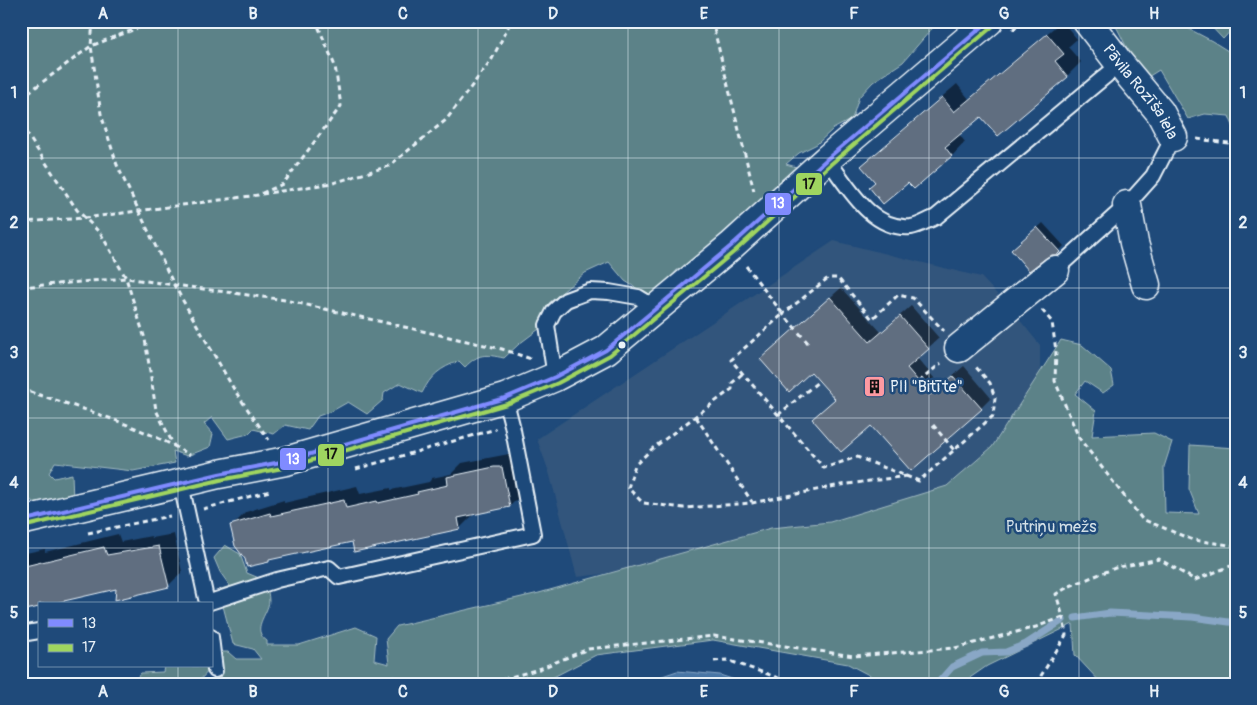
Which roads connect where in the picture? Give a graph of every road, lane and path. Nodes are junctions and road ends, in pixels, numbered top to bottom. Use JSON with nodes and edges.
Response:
{"nodes":[{"id":1,"x":93,"y":21,"type":"edge"},
{"id":2,"x":156,"y":21,"type":"edge"},
{"id":3,"x":316,"y":21,"type":"edge"},
{"id":4,"x":511,"y":21,"type":"edge"},
{"id":5,"x":712,"y":21,"type":"edge"},
{"id":6,"x":989,"y":21,"type":"edge"},
{"id":7,"x":1087,"y":21,"type":"edge"},
{"id":8,"x":91,"y":46,"type":"junction"},
{"id":9,"x":1120,"y":64,"type":"junction"},
{"id":10,"x":21,"y":98,"type":"edge"},
{"id":11,"x":21,"y":125,"type":"edge"},
{"id":12,"x":1173,"y":137,"type":"junction"},
{"id":13,"x":1236,"y":144,"type":"edge"},
{"id":14,"x":827,"y":159,"type":"junction"},
{"id":15,"x":258,"y":195,"type":"junction"},
{"id":16,"x":1127,"y":205,"type":"junction"},
{"id":17,"x":139,"y":210,"type":"junction"},
{"id":18,"x":85,"y":218,"type":"junction"},
{"id":19,"x":762,"y":218,"type":"junction"},
{"id":20,"x":21,"y":222,"type":"edge"},
{"id":21,"x":744,"y":263,"type":"dead end"},
{"id":22,"x":1055,"y":270,"type":"joint"},
{"id":23,"x":126,"y":278,"type":"junction"},
{"id":24,"x":174,"y":285,"type":"junction"},
{"id":25,"x":1146,"y":285,"type":"dead end"},
{"id":26,"x":21,"y":287,"type":"edge"},
{"id":27,"x":1027,"y":293,"type":"junction"},
{"id":28,"x":656,"y":308,"type":"junction"},
{"id":29,"x":783,"y":314,"type":"junction"},
{"id":30,"x":808,"y":343,"type":"dead end"},
{"id":31,"x":959,"y":348,"type":"junction"},
{"id":32,"x":553,"y":368,"type":"junction"},
{"id":33,"x":742,"y":374,"type":"junction"},
{"id":34,"x":819,"y":381,"type":"dead end"},
{"id":35,"x":21,"y":389,"type":"edge"},
{"id":36,"x":505,"y":398,"type":"junction"},
{"id":37,"x":778,"y":415,"type":"junction"},
{"id":38,"x":696,"y":417,"type":"junction"},
{"id":39,"x":933,"y":425,"type":"dead end"},
{"id":40,"x":174,"y":446,"type":"junction"},
{"id":41,"x":954,"y":450,"type":"junction"},
{"id":42,"x":286,"y":461,"type":"junction"},
{"id":43,"x":219,"y":474,"type":"junction"},
{"id":44,"x":907,"y":476,"type":"junction"},
{"id":45,"x":180,"y":484,"type":"junction"},
{"id":46,"x":752,"y":503,"type":"junction"},
{"id":47,"x":21,"y":521,"type":"edge"},
{"id":48,"x":1236,"y":546,"type":"edge"},
{"id":49,"x":1236,"y":564,"type":"edge"},
{"id":50,"x":205,"y":602,"type":"edge"},
{"id":51,"x":208,"y":602,"type":"edge"},
{"id":52,"x":1063,"y":617,"type":"junction"},
{"id":53,"x":38,"y":630,"type":"edge"},
{"id":54,"x":21,"y":634,"type":"edge"},
{"id":55,"x":212,"y":644,"type":"edge"},
{"id":56,"x":714,"y":661,"type":"dead end"},
{"id":57,"x":216,"y":670,"type":"dead end"},
{"id":58,"x":382,"y":684,"type":"edge"},
{"id":59,"x":410,"y":684,"type":"edge"},
{"id":60,"x":486,"y":684,"type":"edge"},
{"id":61,"x":796,"y":684,"type":"edge"},
{"id":62,"x":1036,"y":684,"type":"edge"}],
"edges":[{"from":1,"to":8,"type":"path"},
{"from":2,"to":8,"type":"path"},
{"from":3,"to":15,"type":"path"},
{"from":4,"to":15,"type":"path"},
{"from":5,"to":19,"type":"path"},
{"from":6,"to":14,"type":"street"},
{"from":7,"to":9,"type":"street","name":"Pāvila Rozīša iela"},
{"from":8,"to":10,"type":"path"},
{"from":8,"to":17,"type":"path"},
{"from":9,"to":12,"type":"street","name":"Pāvila Rozīša iela"},
{"from":9,"to":14,"type":"lane"},
{"from":11,"to":18,"type":"path"},
{"from":12,"to":13,"type":"path","name":"Pāvila Rozīša iela"},
{"from":12,"to":16,"type":"lane"},
{"from":14,"to":19,"type":"street"},
{"from":15,"to":17,"type":"path"},
{"from":16,"to":22,"type":"lane"},
{"from":16,"to":25,"type":"street"},
{"from":17,"to":18,"type":"path"},
{"from":17,"to":24,"type":"path"},
{"from":18,"to":20,"type":"path"},
{"from":18,"to":23,"type":"path"},
{"from":19,"to":28,"type":"street"},
{"from":21,"to":29,"type":"path"},
{"from":22,"to":27,"type":"street"},
{"from":23,"to":24,"type":"path"},
{"from":23,"to":26,"type":"path"},
{"from":23,"to":40,"type":"path"},
{"from":24,"to":32,"type":"path"},
{"from":24,"to":42,"type":"path"},
{"from":27,"to":31,"type":"street"},
{"from":27,"to":48,"type":"path"},
{"from":28,"to":32,"type":"street"},
{"from":28,"to":32,"type":"lane"},
{"from":29,"to":30,"type":"path"},
{"from":29,"to":31,"type":"path"},
{"from":29,"to":33,"type":"path"},
{"from":31,"to":41,"type":"path"},
{"from":32,"to":36,"type":"street"},
{"from":33,"to":37,"type":"path"},
{"from":33,"to":38,"type":"path"},
{"from":34,"to":37,"type":"path"},
{"from":35,"to":40,"type":"path"},
{"from":36,"to":42,"type":"street"},
{"from":36,"to":51,"type":"lane"},
{"from":37,"to":44,"type":"path"},
{"from":38,"to":46,"type":"path"},
{"from":38,"to":46,"type":"path"},
{"from":39,"to":41,"type":"path"},
{"from":40,"to":43,"type":"path"},
{"from":41,"to":44,"type":"path"},
{"from":42,"to":43,"type":"street"},
{"from":43,"to":45,"type":"street"},
{"from":44,"to":46,"type":"path"},
{"from":45,"to":47,"type":"street"},
{"from":45,"to":50,"type":"lane"},
{"from":49,"to":52,"type":"path"},
{"from":52,"to":60,"type":"path"},
{"from":52,"to":62,"type":"path"},
{"from":53,"to":54,"type":"lane"},
{"from":55,"to":57,"type":"lane"},
{"from":56,"to":61,"type":"path"},
{"from":58,"to":59,"type":"path"}]}
